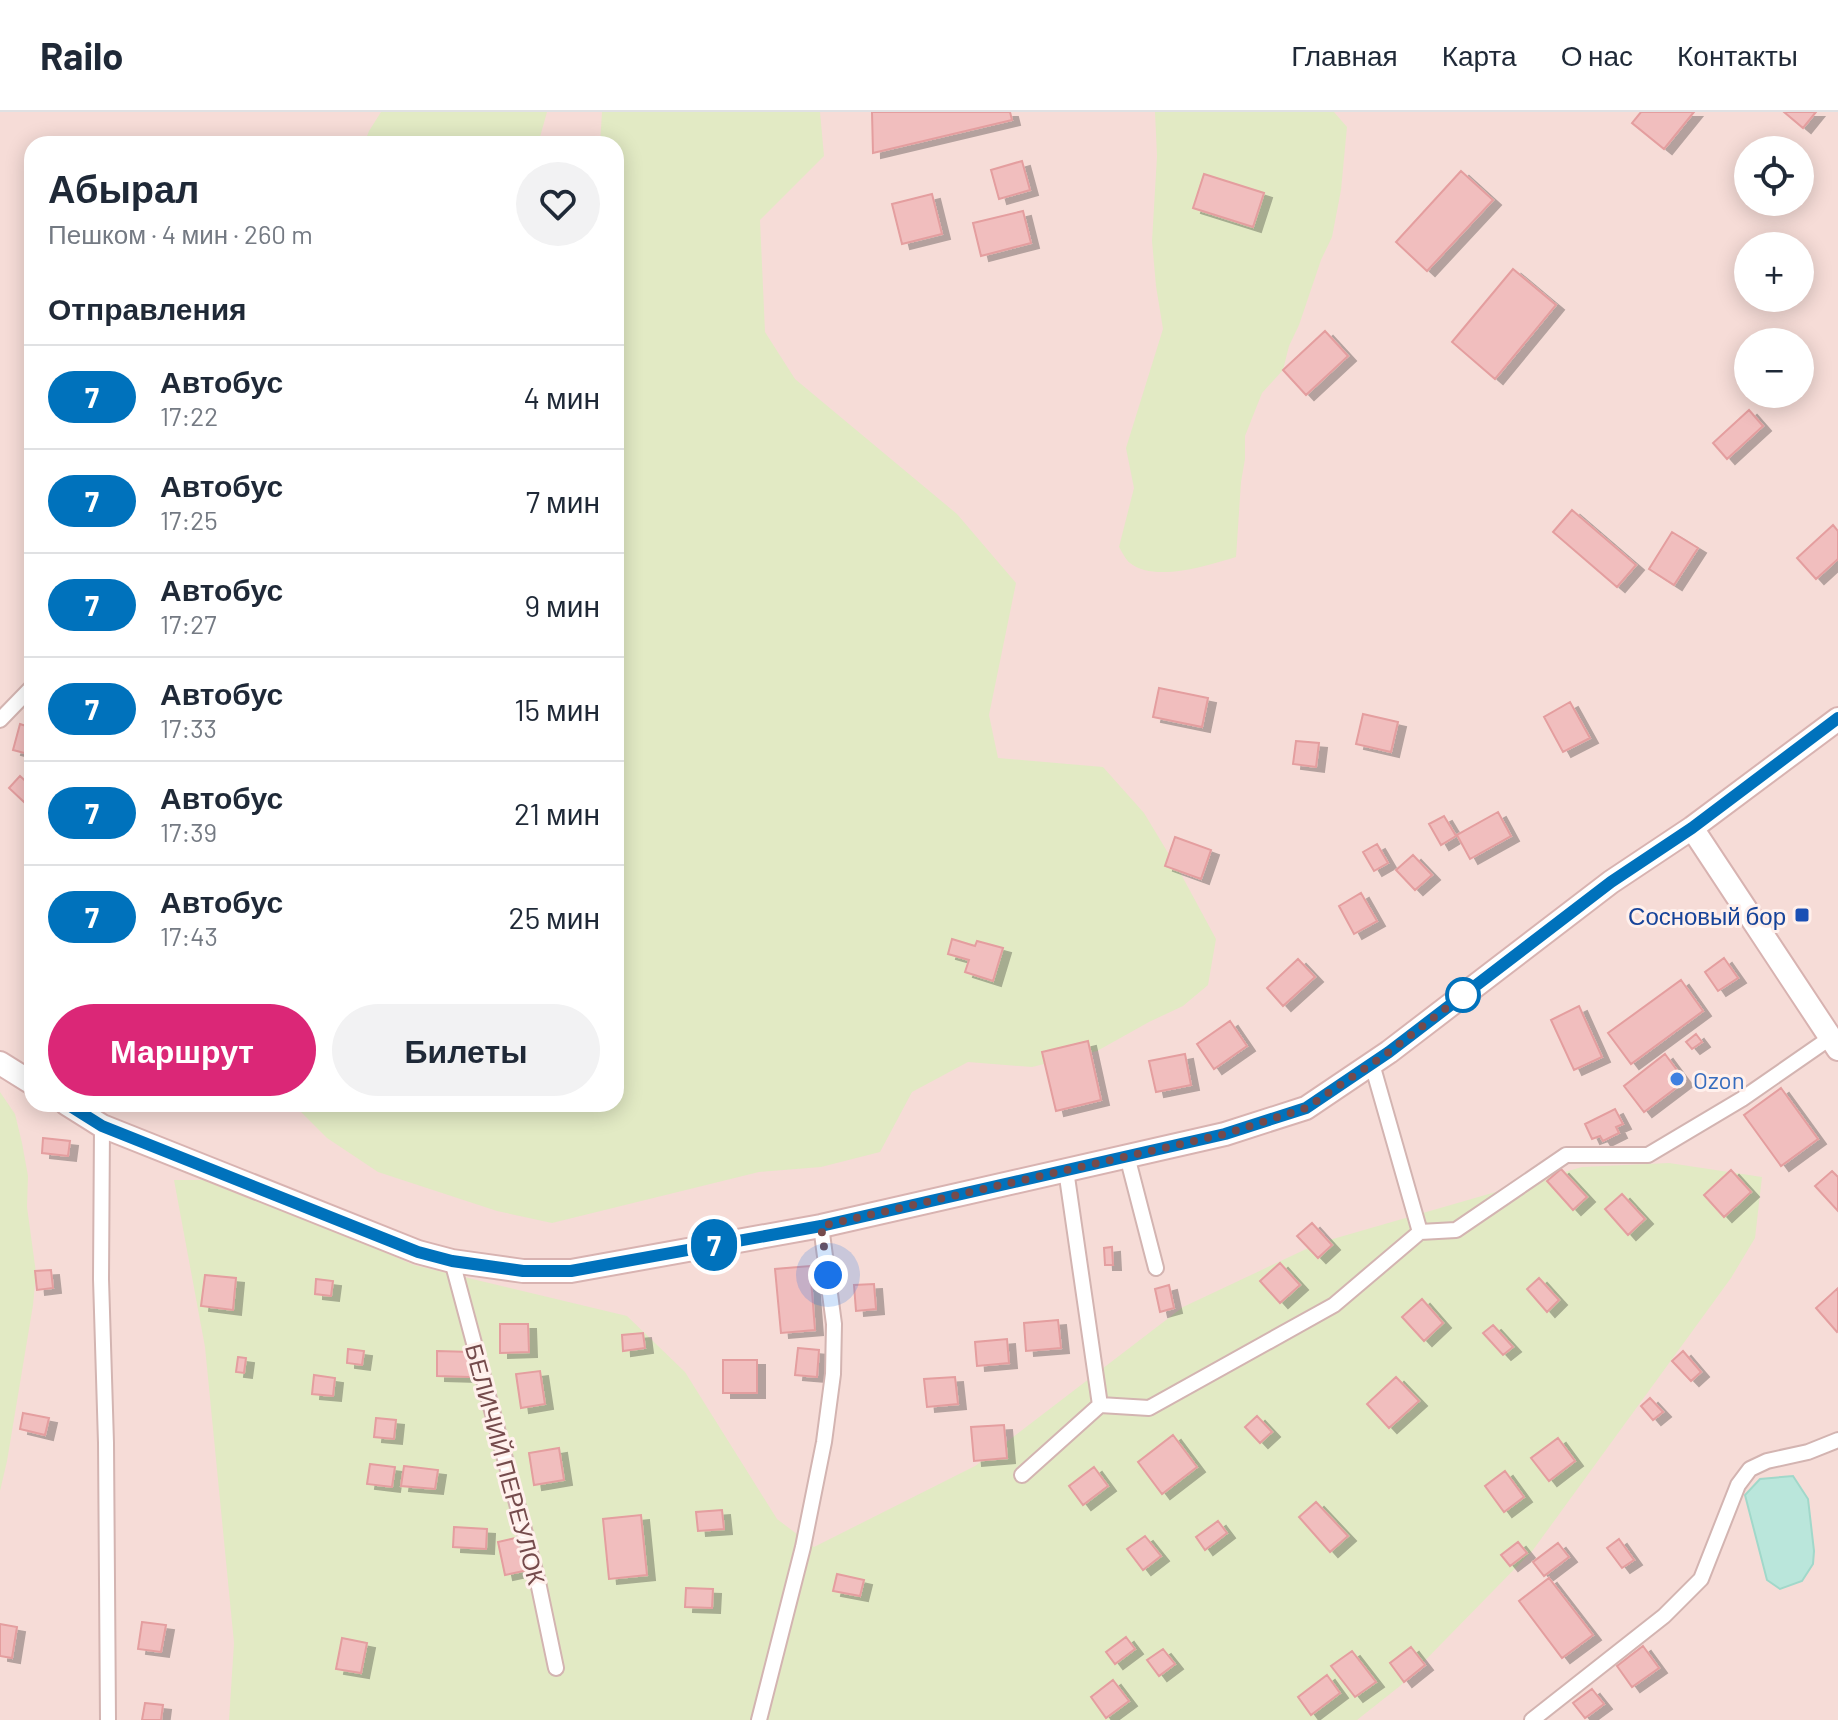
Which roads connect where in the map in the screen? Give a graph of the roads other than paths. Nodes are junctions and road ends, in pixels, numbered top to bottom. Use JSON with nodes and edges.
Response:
{"nodes":[{"id":1,"x":24,"y":695,"type":"edge"},
{"id":2,"x":1838,"y":719,"type":"edge"},
{"id":3,"x":0,"y":720,"type":"edge"},
{"id":4,"x":1692,"y":828,"type":"junction"},
{"id":5,"x":1834,"y":1044,"type":"edge"},
{"id":6,"x":0,"y":1063,"type":"edge"},
{"id":7,"x":1372,"y":1064,"type":"junction"},
{"id":8,"x":24,"y":1078,"type":"edge"},
{"id":9,"x":80,"y":1112,"type":"edge"},
{"id":10,"x":102,"y":1126,"type":"junction"},
{"id":11,"x":1127,"y":1156,"type":"junction"},
{"id":12,"x":1066,"y":1170,"type":"junction"},
{"id":13,"x":821,"y":1226,"type":"junction"},
{"id":14,"x":1420,"y":1232,"type":"junction"},
{"id":15,"x":452,"y":1261,"type":"junction"},
{"id":16,"x":1156,"y":1268,"type":"dead end"},
{"id":17,"x":1100,"y":1405,"type":"junction"},
{"id":18,"x":1838,"y":1440,"type":"edge"},
{"id":19,"x":1022,"y":1475,"type":"dead end"},
{"id":20,"x":556,"y":1668,"type":"dead end"},
{"id":21,"x":108,"y":1720,"type":"edge"},
{"id":22,"x":759,"y":1720,"type":"edge"},
{"id":23,"x":1532,"y":1720,"type":"edge"}],
"edges":[{"from":1,"to":3,"type":"street"},
{"from":2,"to":4,"type":"main road"},
{"from":4,"to":5,"type":"main road"},
{"from":4,"to":7,"type":"main road"},
{"from":5,"to":14,"type":"street"},
{"from":6,"to":8,"type":"main road"},
{"from":7,"to":11,"type":"main road"},
{"from":7,"to":14,"type":"street"},
{"from":9,"to":10,"type":"main road"},
{"from":10,"to":15,"type":"main road"},
{"from":10,"to":21,"type":"street"},
{"from":11,"to":12,"type":"main road"},
{"from":11,"to":16,"type":"street"},
{"from":12,"to":13,"type":"main road"},
{"from":12,"to":17,"type":"street"},
{"from":13,"to":15,"type":"main road"},
{"from":13,"to":22,"type":"street"},
{"from":14,"to":17,"type":"street"},
{"from":15,"to":20,"type":"street","name":"БЕЛИЧИЙ ПЕРЕУЛОК"},
{"from":17,"to":19,"type":"street"},
{"from":18,"to":23,"type":"street"}]}
